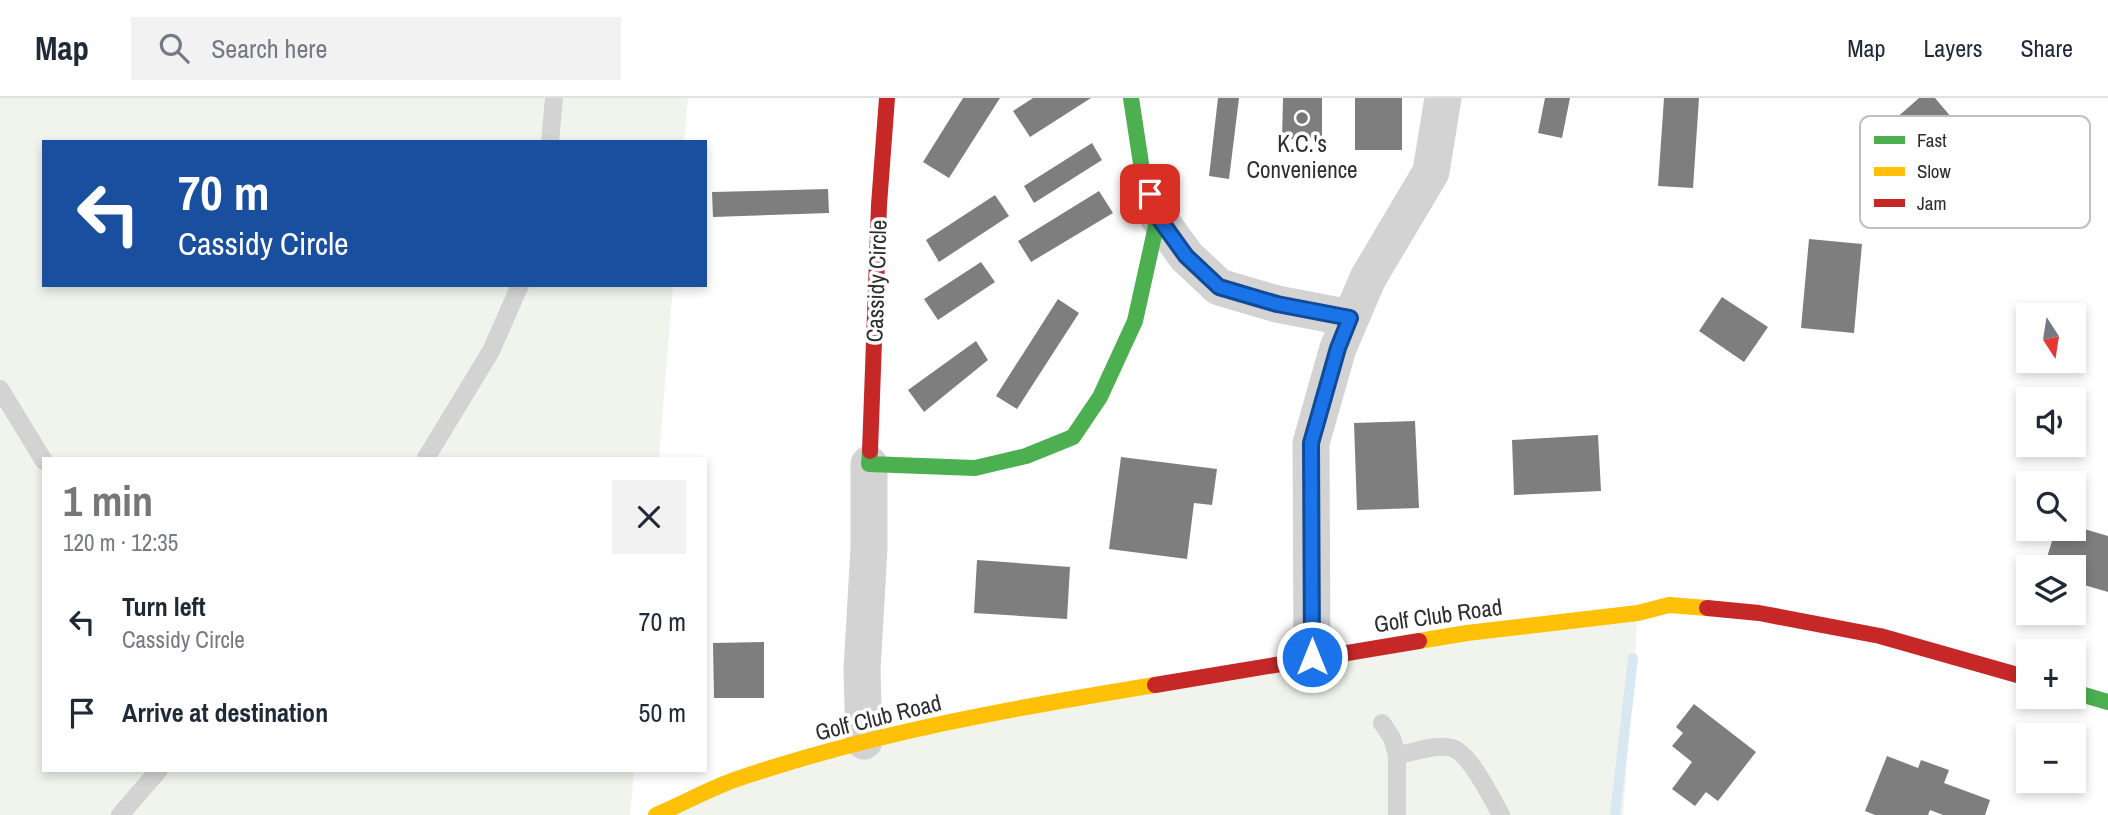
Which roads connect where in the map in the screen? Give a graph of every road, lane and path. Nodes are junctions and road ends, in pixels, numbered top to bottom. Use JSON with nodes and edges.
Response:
{"nodes":[{"id":1,"x":554,"y":98,"type":"edge"},
{"id":2,"x":887,"y":98,"type":"edge"},
{"id":3,"x":1130,"y":98,"type":"edge"},
{"id":4,"x":1443,"y":98,"type":"edge"},
{"id":5,"x":550,"y":140,"type":"edge"},
{"id":6,"x":1158,"y":217,"type":"junction"},
{"id":7,"x":519,"y":287,"type":"edge"},
{"id":8,"x":1350,"y":318,"type":"junction"},
{"id":9,"x":0,"y":389,"type":"edge"},
{"id":10,"x":427,"y":457,"type":"edge"},
{"id":11,"x":42,"y":458,"type":"edge"},
{"id":12,"x":869,"y":464,"type":"junction"},
{"id":13,"x":1312,"y":657,"type":"junction"},
{"id":14,"x":2016,"y":675,"type":"edge"},
{"id":15,"x":2086,"y":696,"type":"edge"},
{"id":16,"x":2108,"y":702,"type":"edge"},
{"id":17,"x":1382,"y":723,"type":"dead end"},
{"id":18,"x":864,"y":741,"type":"junction"},
{"id":19,"x":1397,"y":755,"type":"junction"},
{"id":20,"x":157,"y":772,"type":"edge"},
{"id":21,"x":120,"y":815,"type":"edge"},
{"id":22,"x":656,"y":815,"type":"edge"},
{"id":23,"x":1397,"y":815,"type":"edge"},
{"id":24,"x":1501,"y":815,"type":"edge"}],
"edges":[{"from":1,"to":5,"type":"lane"},
{"from":2,"to":12,"type":"street","name":"Cassidy Circle"},
{"from":3,"to":6,"type":"street"},
{"from":4,"to":8,"type":"street"},
{"from":6,"to":8,"type":"street"},
{"from":6,"to":12,"type":"street"},
{"from":7,"to":10,"type":"lane"},
{"from":8,"to":13,"type":"street"},
{"from":9,"to":11,"type":"lane"},
{"from":12,"to":18,"type":"street","name":"Cassidy Circle"},
{"from":13,"to":14,"type":"street","name":"Golf Club Road"},
{"from":13,"to":18,"type":"street","name":"Golf Club Road"},
{"from":15,"to":16,"type":"street"},
{"from":17,"to":19,"type":"lane"},
{"from":18,"to":22,"type":"street","name":"Golf Club Road"},
{"from":19,"to":23,"type":"lane"},
{"from":19,"to":24,"type":"lane"},
{"from":20,"to":21,"type":"lane"}]}
